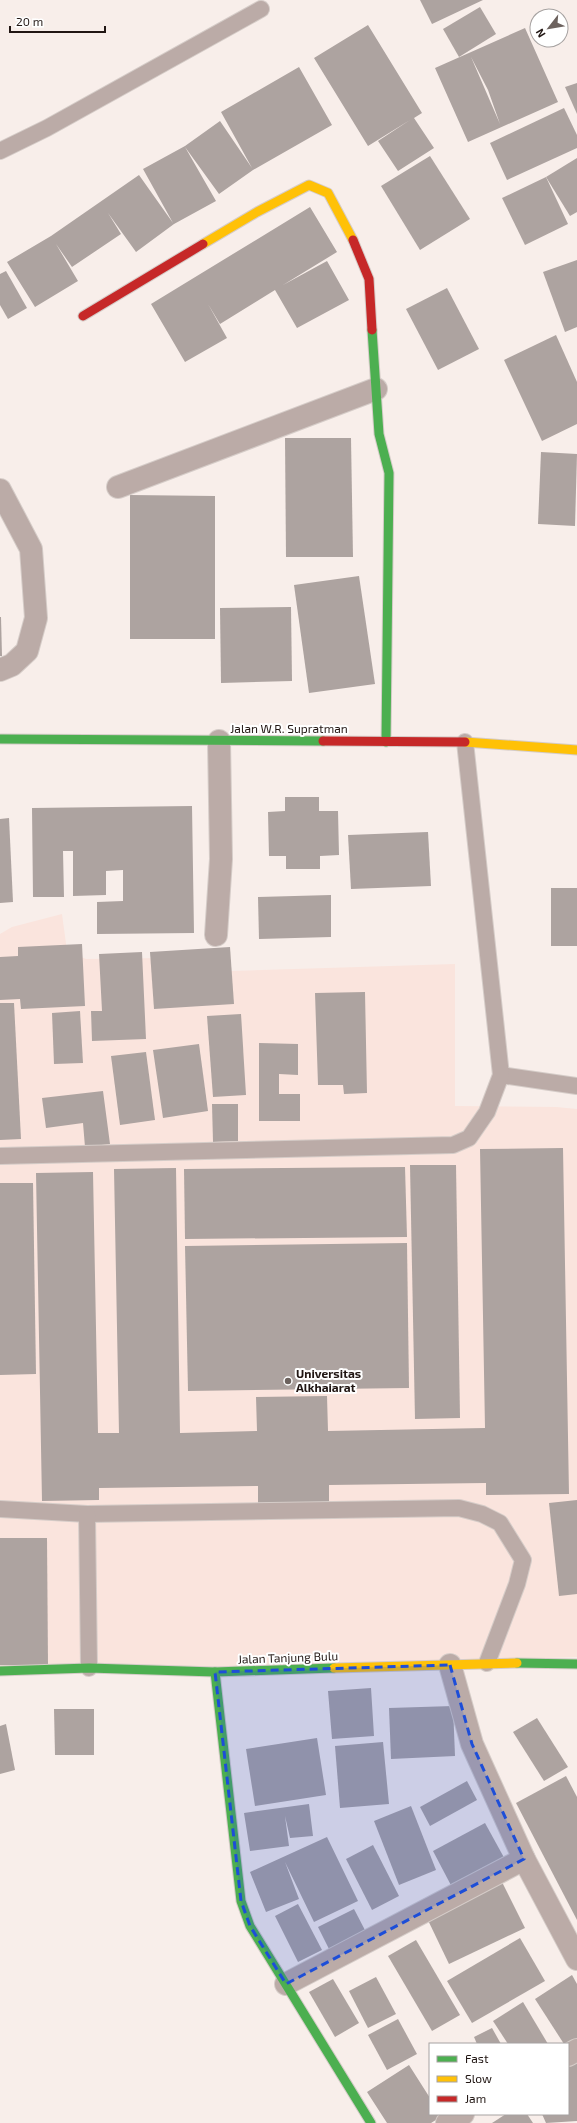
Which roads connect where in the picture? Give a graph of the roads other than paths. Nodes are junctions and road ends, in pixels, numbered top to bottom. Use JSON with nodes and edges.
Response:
{"nodes":[{"id":1,"x":261,"y":9,"type":"dead end"},
{"id":2,"x":0,"y":151,"type":"edge"},
{"id":3,"x":83,"y":316,"type":"dead end"},
{"id":4,"x":376,"y":389,"type":"junction"},
{"id":5,"x":118,"y":487,"type":"dead end"},
{"id":6,"x":0,"y":490,"type":"edge"},
{"id":7,"x":0,"y":670,"type":"edge"},
{"id":8,"x":0,"y":739,"type":"edge"},
{"id":9,"x":219,"y":741,"type":"junction"},
{"id":10,"x":386,"y":742,"type":"junction"},
{"id":11,"x":465,"y":742,"type":"junction"},
{"id":12,"x":577,"y":750,"type":"edge"},
{"id":13,"x":216,"y":935,"type":"dead end"},
{"id":14,"x":501,"y":1075,"type":"junction"},
{"id":15,"x":577,"y":1086,"type":"edge"},
{"id":16,"x":0,"y":1156,"type":"edge"},
{"id":17,"x":0,"y":1509,"type":"edge"},
{"id":18,"x":87,"y":1514,"type":"junction"},
{"id":19,"x":487,"y":1663,"type":"junction"},
{"id":20,"x":577,"y":1664,"type":"edge"},
{"id":21,"x":450,"y":1665,"type":"junction"},
{"id":22,"x":89,"y":1668,"type":"junction"},
{"id":23,"x":0,"y":1671,"type":"edge"},
{"id":24,"x":215,"y":1672,"type":"junction"},
{"id":25,"x":524,"y":1859,"type":"junction"},
{"id":26,"x":577,"y":1959,"type":"edge"},
{"id":27,"x":286,"y":1984,"type":"junction"},
{"id":28,"x":461,"y":2115,"type":"edge"},
{"id":29,"x":371,"y":2123,"type":"edge"},
{"id":30,"x":447,"y":2123,"type":"edge"}],
"edges":[{"from":1,"to":2,"type":"lane"},
{"from":3,"to":4,"type":"street"},
{"from":4,"to":5,"type":"street"},
{"from":4,"to":10,"type":"street"},
{"from":6,"to":7,"type":"street"},
{"from":8,"to":9,"type":"street","name":"Jalan W.R. Supratman"},
{"from":9,"to":10,"type":"street","name":"Jalan W.R. Supratman"},
{"from":9,"to":13,"type":"street"},
{"from":10,"to":11,"type":"street","name":"Jalan W.R. Supratman"},
{"from":11,"to":12,"type":"street","name":"Jalan W.R. Supratman"},
{"from":11,"to":14,"type":"lane"},
{"from":14,"to":15,"type":"lane"},
{"from":14,"to":16,"type":"lane"},
{"from":17,"to":18,"type":"lane"},
{"from":18,"to":19,"type":"lane"},
{"from":18,"to":22,"type":"lane"},
{"from":19,"to":20,"type":"street","name":"Jalan Tanjung Bulu"},
{"from":19,"to":21,"type":"street","name":"Jalan Tanjung Bulu"},
{"from":21,"to":24,"type":"street","name":"Jalan Tanjung Bulu"},
{"from":21,"to":25,"type":"street"},
{"from":22,"to":23,"type":"street","name":"Jalan Tanjung Bulu"},
{"from":22,"to":24,"type":"street","name":"Jalan Tanjung Bulu"},
{"from":24,"to":27,"type":"street"},
{"from":25,"to":26,"type":"street"},
{"from":25,"to":27,"type":"street"},
{"from":27,"to":29,"type":"street"},
{"from":28,"to":30,"type":"street"}]}
